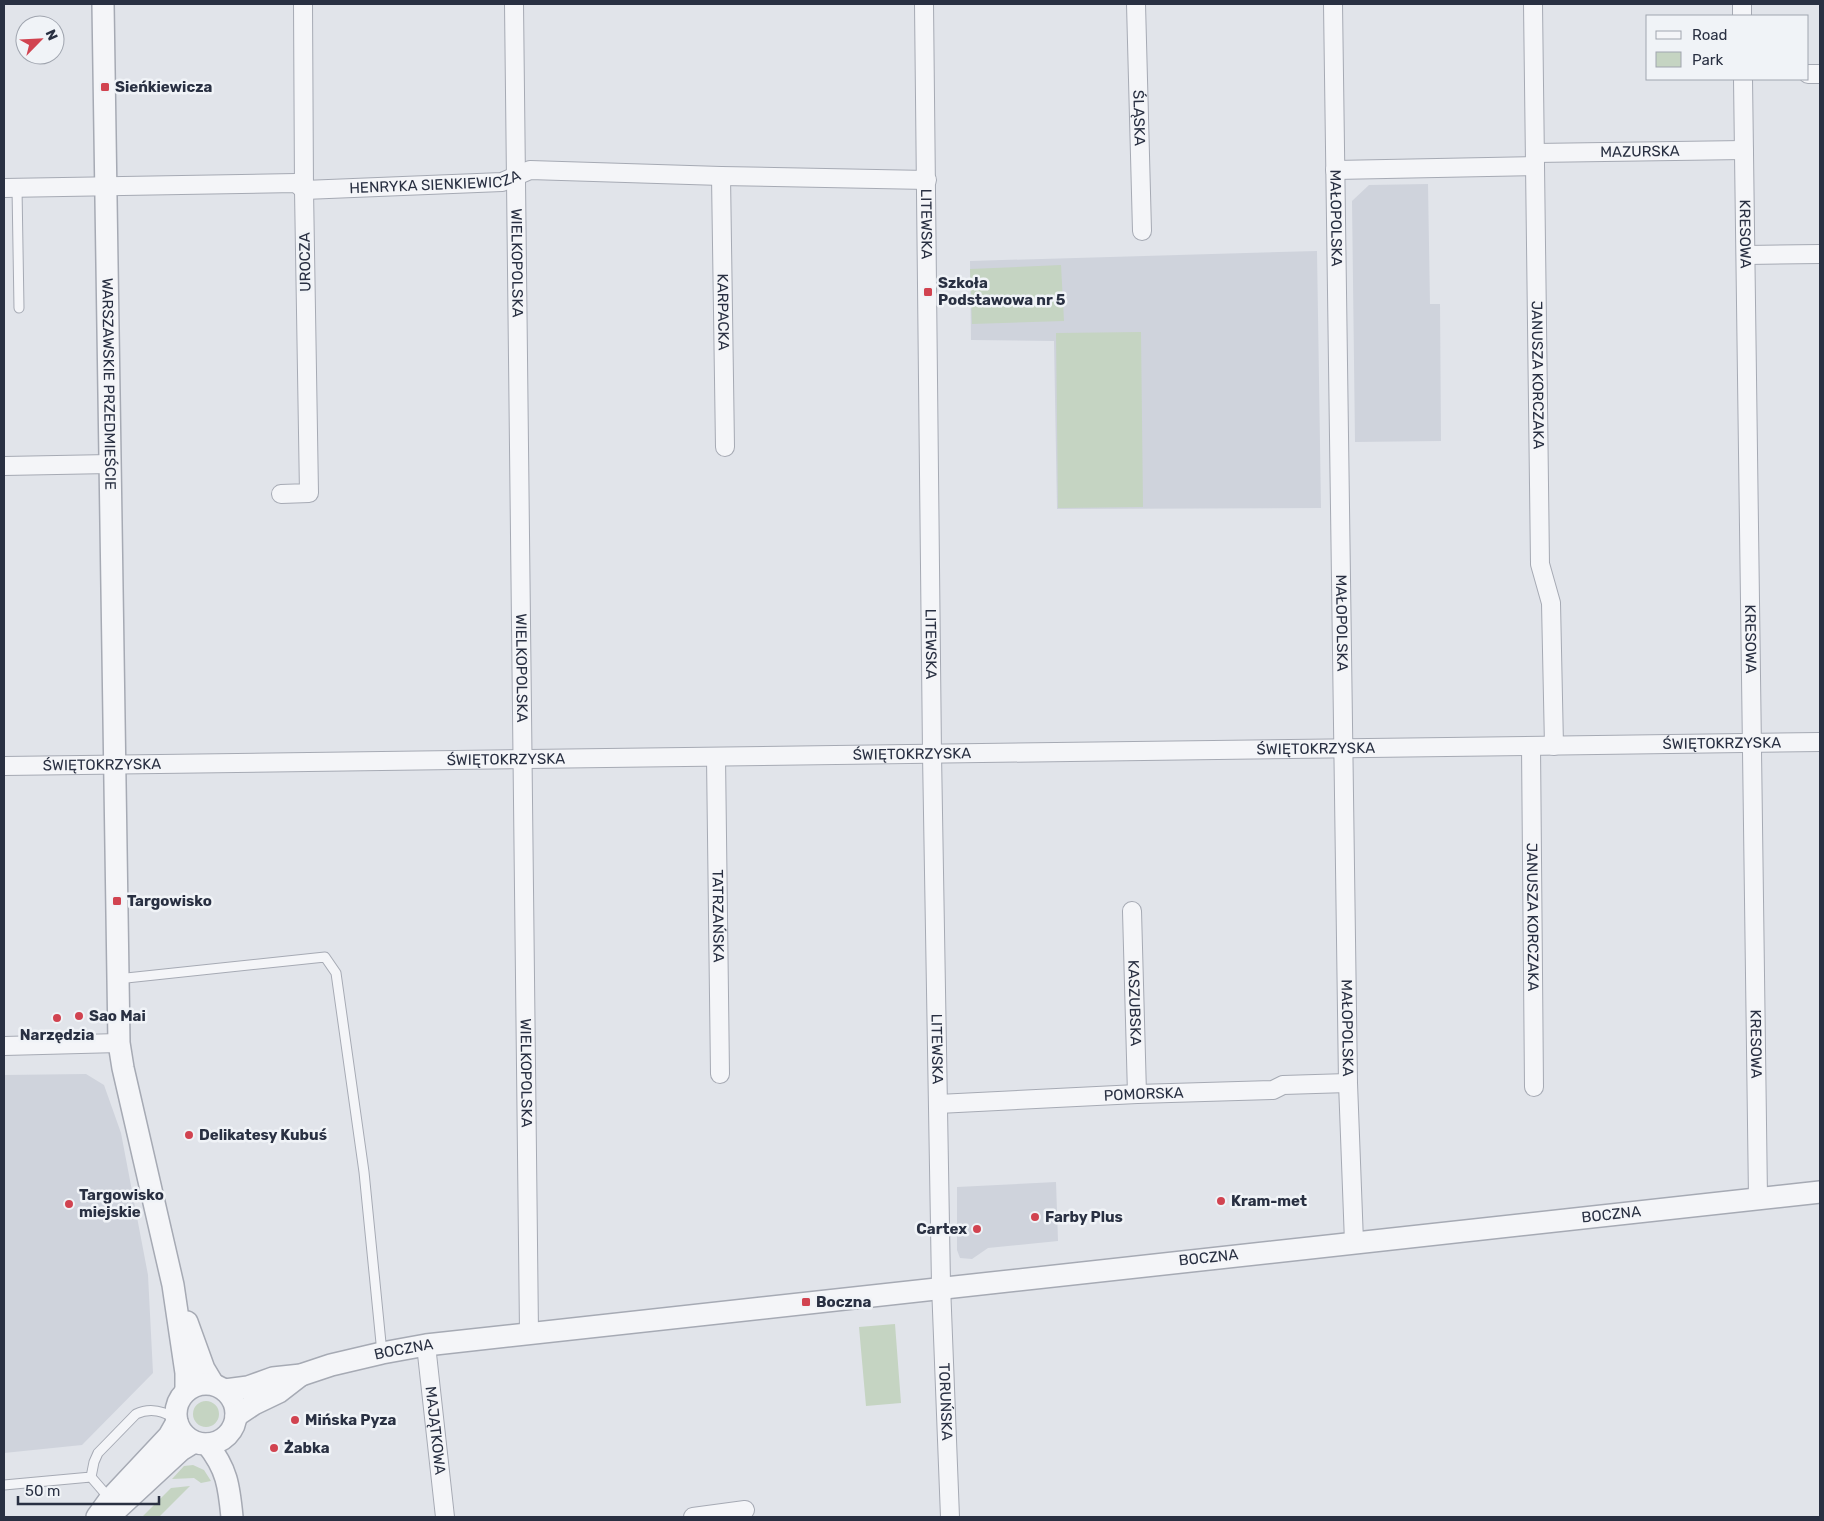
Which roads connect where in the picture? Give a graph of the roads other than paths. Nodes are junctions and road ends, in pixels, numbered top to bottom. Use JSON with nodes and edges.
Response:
{"nodes":[{"id":1,"x":103,"y":4,"type":"edge"},
{"id":2,"x":303,"y":4,"type":"edge"},
{"id":3,"x":514,"y":4,"type":"edge"},
{"id":4,"x":924,"y":4,"type":"edge"},
{"id":5,"x":1136,"y":4,"type":"edge"},
{"id":6,"x":1333,"y":4,"type":"edge"},
{"id":7,"x":1533,"y":4,"type":"edge"},
{"id":8,"x":1743,"y":80,"type":"edge"},
{"id":9,"x":1744,"y":150,"type":"junction"},
{"id":10,"x":1535,"y":159,"type":"junction"},
{"id":11,"x":1335,"y":170,"type":"junction"},
{"id":12,"x":516,"y":176,"type":"junction"},
{"id":13,"x":721,"y":176,"type":"junction"},
{"id":14,"x":927,"y":180,"type":"junction"},
{"id":15,"x":106,"y":185,"type":"junction"},
{"id":16,"x":10,"y":188,"type":"edge"},
{"id":17,"x":304,"y":190,"type":"junction"},
{"id":18,"x":1142,"y":231,"type":"dead end"},
{"id":19,"x":1820,"y":254,"type":"edge"},
{"id":20,"x":1746,"y":255,"type":"junction"},
{"id":21,"x":19,"y":308,"type":"dead end"},
{"id":22,"x":725,"y":447,"type":"dead end"},
{"id":23,"x":110,"y":464,"type":"junction"},
{"id":24,"x":4,"y":466,"type":"edge"},
{"id":25,"x":281,"y":494,"type":"dead end"},
{"id":26,"x":1820,"y":742,"type":"edge"},
{"id":27,"x":1752,"y":743,"type":"junction"},
{"id":28,"x":1531,"y":746,"type":"junction"},
{"id":29,"x":1554,"y":746,"type":"junction"},
{"id":30,"x":1344,"y":749,"type":"junction"},
{"id":31,"x":932,"y":754,"type":"junction"},
{"id":32,"x":716,"y":757,"type":"junction"},
{"id":33,"x":523,"y":759,"type":"junction"},
{"id":34,"x":114,"y":764,"type":"junction"},
{"id":35,"x":4,"y":766,"type":"edge"},
{"id":36,"x":1132,"y":911,"type":"dead end"},
{"id":37,"x":117,"y":979,"type":"junction"},
{"id":38,"x":119,"y":1043,"type":"junction"},
{"id":39,"x":4,"y":1046,"type":"edge"},
{"id":40,"x":720,"y":1074,"type":"dead end"},
{"id":41,"x":1348,"y":1083,"type":"junction"},
{"id":42,"x":1534,"y":1087,"type":"dead end"},
{"id":43,"x":1137,"y":1094,"type":"junction"},
{"id":44,"x":938,"y":1104,"type":"junction"},
{"id":45,"x":1820,"y":1192,"type":"edge"},
{"id":46,"x":1758,"y":1198,"type":"junction"},
{"id":47,"x":1354,"y":1242,"type":"junction"},
{"id":48,"x":173,"y":1285,"type":"junction"},
{"id":49,"x":941,"y":1285,"type":"junction"},
{"id":50,"x":529,"y":1332,"type":"junction"},
{"id":51,"x":426,"y":1345,"type":"junction"},
{"id":52,"x":382,"y":1353,"type":"junction"},
{"id":53,"x":301,"y":1375,"type":"junction"},
{"id":54,"x":219,"y":1387,"type":"junction"},
{"id":55,"x":186,"y":1392,"type":"junction"},
{"id":56,"x":236,"y":1416,"type":"junction"},
{"id":57,"x":177,"y":1421,"type":"junction"},
{"id":58,"x":209,"y":1441,"type":"junction"},
{"id":59,"x":91,"y":1477,"type":"junction"},
{"id":60,"x":4,"y":1484,"type":"edge"},
{"id":61,"x":108,"y":1508,"type":"edge"},
{"id":62,"x":745,"y":1510,"type":"dead end"},
{"id":63,"x":97,"y":1517,"type":"edge"},
{"id":64,"x":232,"y":1517,"type":"edge"},
{"id":65,"x":445,"y":1517,"type":"edge"},
{"id":66,"x":692,"y":1517,"type":"edge"},
{"id":67,"x":950,"y":1517,"type":"edge"}],
"edges":[{"from":1,"to":15,"type":"street","name":"WARSZAWSKIE PRZEDMIEŚCIE"},
{"from":2,"to":17,"type":"street","name":"UROCZA"},
{"from":3,"to":12,"type":"street","name":"WIELKOPOLSKA"},
{"from":4,"to":14,"type":"street","name":"LITEWSKA"},
{"from":5,"to":18,"type":"street","name":"ŚLĄSKA"},
{"from":6,"to":11,"type":"street","name":"MAŁOPOLSKA"},
{"from":7,"to":10,"type":"street","name":"JANUSZA KORCZAKA"},
{"from":8,"to":9,"type":"street","name":"KRESOWA"},
{"from":9,"to":10,"type":"street","name":"MAZURSKA"},
{"from":9,"to":20,"type":"street","name":"KRESOWA"},
{"from":10,"to":11,"type":"street","name":"MAZURSKA"},
{"from":10,"to":29,"type":"street","name":"JANUSZA KORCZAKA"},
{"from":11,"to":30,"type":"street","name":"MAŁOPOLSKA"},
{"from":12,"to":13,"type":"street","name":"HENRYKA SIENKIEWICZA"},
{"from":12,"to":17,"type":"street","name":"HENRYKA SIENKIEWICZA"},
{"from":12,"to":33,"type":"street","name":"WIELKOPOLSKA"},
{"from":13,"to":14,"type":"street","name":"HENRYKA SIENKIEWICZA"},
{"from":13,"to":22,"type":"street","name":"KARPACKA"},
{"from":14,"to":31,"type":"street","name":"LITEWSKA"},
{"from":15,"to":16,"type":"street","name":"HENRYKA SIENKIEWICZA"},
{"from":15,"to":17,"type":"street","name":"HENRYKA SIENKIEWICZA"},
{"from":15,"to":23,"type":"street","name":"WARSZAWSKIE PRZEDMIEŚCIE"},
{"from":16,"to":21,"type":"lane"},
{"from":17,"to":25,"type":"street","name":"UROCZA"},
{"from":19,"to":20,"type":"street"},
{"from":20,"to":27,"type":"street","name":"KRESOWA"},
{"from":23,"to":24,"type":"street"},
{"from":23,"to":34,"type":"street","name":"WARSZAWSKIE PRZEDMIEŚCIE"},
{"from":26,"to":27,"type":"street","name":"ŚWIĘTOKRZYSKA"},
{"from":27,"to":29,"type":"street","name":"ŚWIĘTOKRZYSKA"},
{"from":27,"to":46,"type":"street","name":"KRESOWA"},
{"from":28,"to":29,"type":"street","name":"ŚWIĘTOKRZYSKA"},
{"from":28,"to":30,"type":"street","name":"ŚWIĘTOKRZYSKA"},
{"from":28,"to":42,"type":"street","name":"JANUSZA KORCZAKA"},
{"from":30,"to":31,"type":"street","name":"ŚWIĘTOKRZYSKA"},
{"from":30,"to":41,"type":"street","name":"MAŁOPOLSKA"},
{"from":31,"to":32,"type":"street","name":"ŚWIĘTOKRZYSKA"},
{"from":31,"to":44,"type":"street","name":"LITEWSKA"},
{"from":32,"to":33,"type":"street","name":"ŚWIĘTOKRZYSKA"},
{"from":32,"to":40,"type":"street","name":"TATRZAŃSKA"},
{"from":33,"to":34,"type":"street","name":"ŚWIĘTOKRZYSKA"},
{"from":33,"to":50,"type":"street","name":"WIELKOPOLSKA"},
{"from":34,"to":35,"type":"street","name":"ŚWIĘTOKRZYSKA"},
{"from":34,"to":37,"type":"street","name":"WARSZAWSKIE PRZEDMIEŚCIE"},
{"from":36,"to":43,"type":"street","name":"KASZUBSKA"},
{"from":37,"to":38,"type":"street","name":"WARSZAWSKIE PRZEDMIEŚCIE"},
{"from":37,"to":52,"type":"lane"},
{"from":38,"to":39,"type":"street"},
{"from":38,"to":48,"type":"street","name":"WARSZAWSKIE PRZEDMIEŚCIE"},
{"from":41,"to":43,"type":"street","name":"POMORSKA"},
{"from":41,"to":47,"type":"street","name":"MAŁOPOLSKA"},
{"from":43,"to":44,"type":"street","name":"POMORSKA"},
{"from":44,"to":49,"type":"street","name":"LITEWSKA"},
{"from":45,"to":46,"type":"street","name":"BOCZNA"},
{"from":46,"to":47,"type":"street","name":"BOCZNA"},
{"from":47,"to":49,"type":"street","name":"BOCZNA"},
{"from":48,"to":54,"type":"street"},
{"from":48,"to":55,"type":"street"},
{"from":49,"to":50,"type":"street","name":"BOCZNA"},
{"from":49,"to":67,"type":"street","name":"TORUŃSKA"},
{"from":50,"to":51,"type":"street","name":"BOCZNA"},
{"from":51,"to":52,"type":"street","name":"BOCZNA"},
{"from":51,"to":65,"type":"street","name":"MAJĄTKOWA"},
{"from":52,"to":53,"type":"street","name":"BOCZNA"},
{"from":53,"to":54,"type":"street","name":"BOCZNA"},
{"from":53,"to":56,"type":"street","name":"BOCZNA"},
{"from":54,"to":55,"type":"street"},
{"from":54,"to":56,"type":"street"},
{"from":55,"to":57,"type":"street"},
{"from":56,"to":58,"type":"street"},
{"from":57,"to":58,"type":"street"},
{"from":57,"to":59,"type":"lane"},
{"from":57,"to":61,"type":"street"},
{"from":58,"to":61,"type":"street"},
{"from":58,"to":64,"type":"street"},
{"from":59,"to":60,"type":"lane"},
{"from":59,"to":61,"type":"lane"},
{"from":61,"to":63,"type":"street"},
{"from":62,"to":66,"type":"street"}]}
